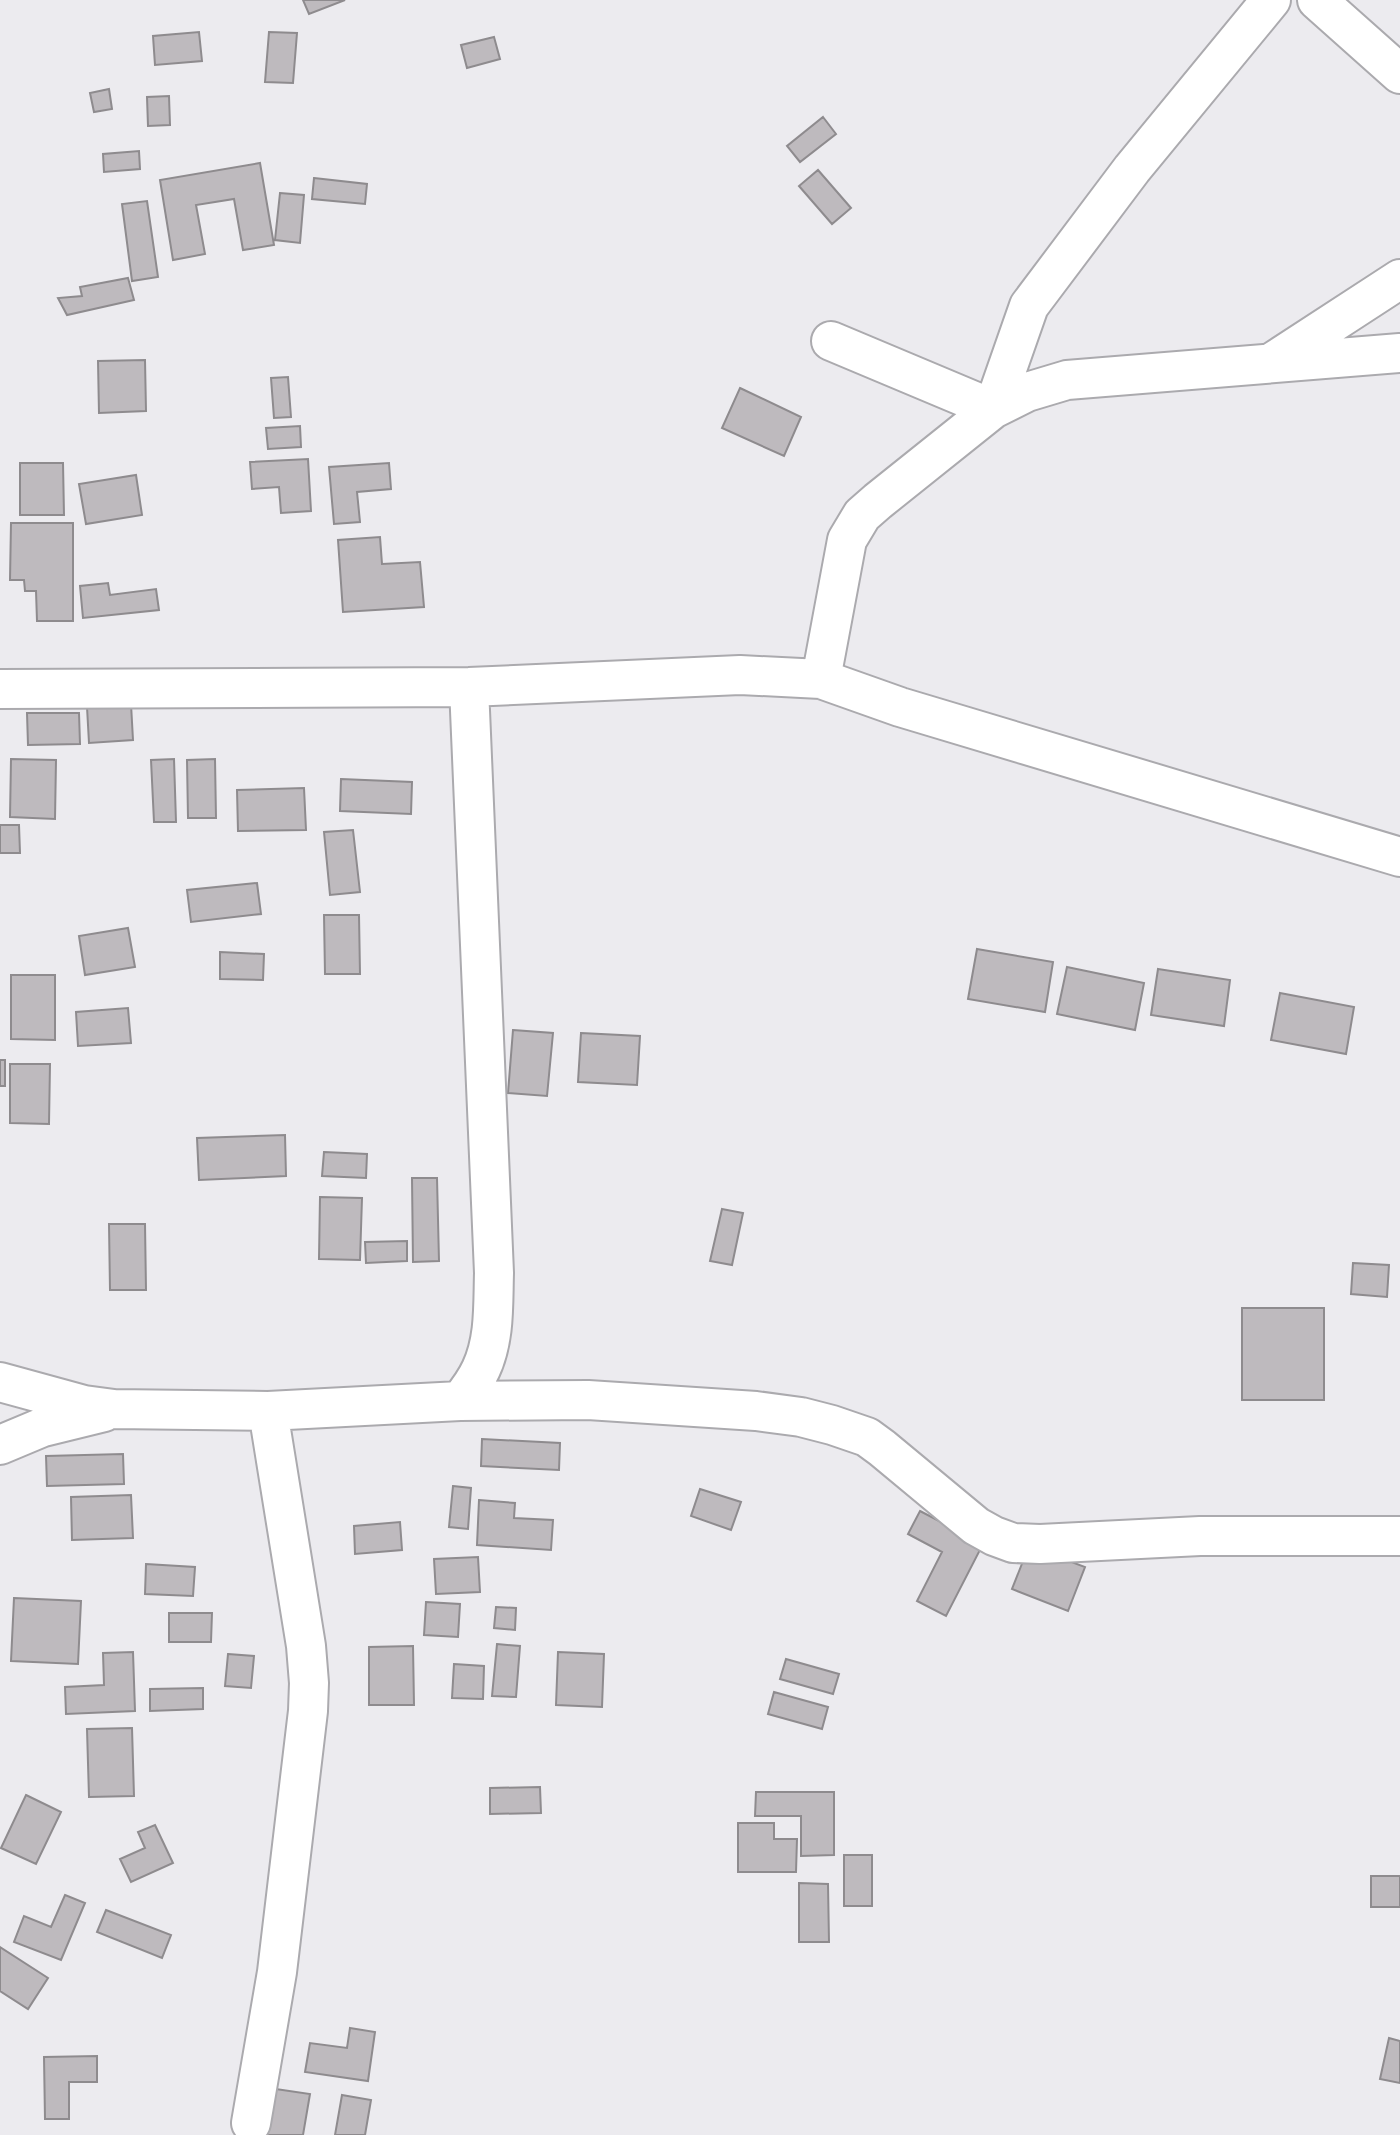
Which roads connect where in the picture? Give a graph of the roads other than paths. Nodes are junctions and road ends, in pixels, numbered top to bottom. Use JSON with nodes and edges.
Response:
{"nodes":[{"id":1,"x":1271,"y":0,"type":"edge"},
{"id":2,"x":1317,"y":0,"type":"edge"},
{"id":3,"x":1400,"y":74,"type":"edge"},
{"id":4,"x":1400,"y":279,"type":"edge"},
{"id":5,"x":831,"y":341,"type":"dead end"},
{"id":6,"x":1400,"y":353,"type":"edge"},
{"id":7,"x":1272,"y":362,"type":"junction"},
{"id":8,"x":993,"y":409,"type":"junction"},
{"id":9,"x":821,"y":679,"type":"junction"},
{"id":10,"x":469,"y":687,"type":"junction"},
{"id":11,"x":0,"y":689,"type":"edge"},
{"id":12,"x":1400,"y":857,"type":"edge"},
{"id":13,"x":0,"y":1382,"type":"edge"},
{"id":14,"x":460,"y":1401,"type":"junction"},
{"id":15,"x":114,"y":1409,"type":"junction"},
{"id":16,"x":268,"y":1411,"type":"junction"},
{"id":17,"x":0,"y":1445,"type":"edge"},
{"id":18,"x":1400,"y":1536,"type":"edge"},
{"id":19,"x":251,"y":2123,"type":"dead end"}],
"edges":[{"from":1,"to":8,"type":"street"},
{"from":2,"to":3,"type":"street"},
{"from":4,"to":7,"type":"street"},
{"from":5,"to":8,"type":"street"},
{"from":6,"to":7,"type":"street"},
{"from":7,"to":8,"type":"street"},
{"from":8,"to":9,"type":"street"},
{"from":9,"to":10,"type":"street"},
{"from":9,"to":12,"type":"street"},
{"from":10,"to":11,"type":"street"},
{"from":10,"to":14,"type":"street"},
{"from":13,"to":15,"type":"street"},
{"from":14,"to":16,"type":"street"},
{"from":14,"to":18,"type":"street"},
{"from":15,"to":16,"type":"street"},
{"from":15,"to":17,"type":"street"},
{"from":16,"to":19,"type":"street"}]}
